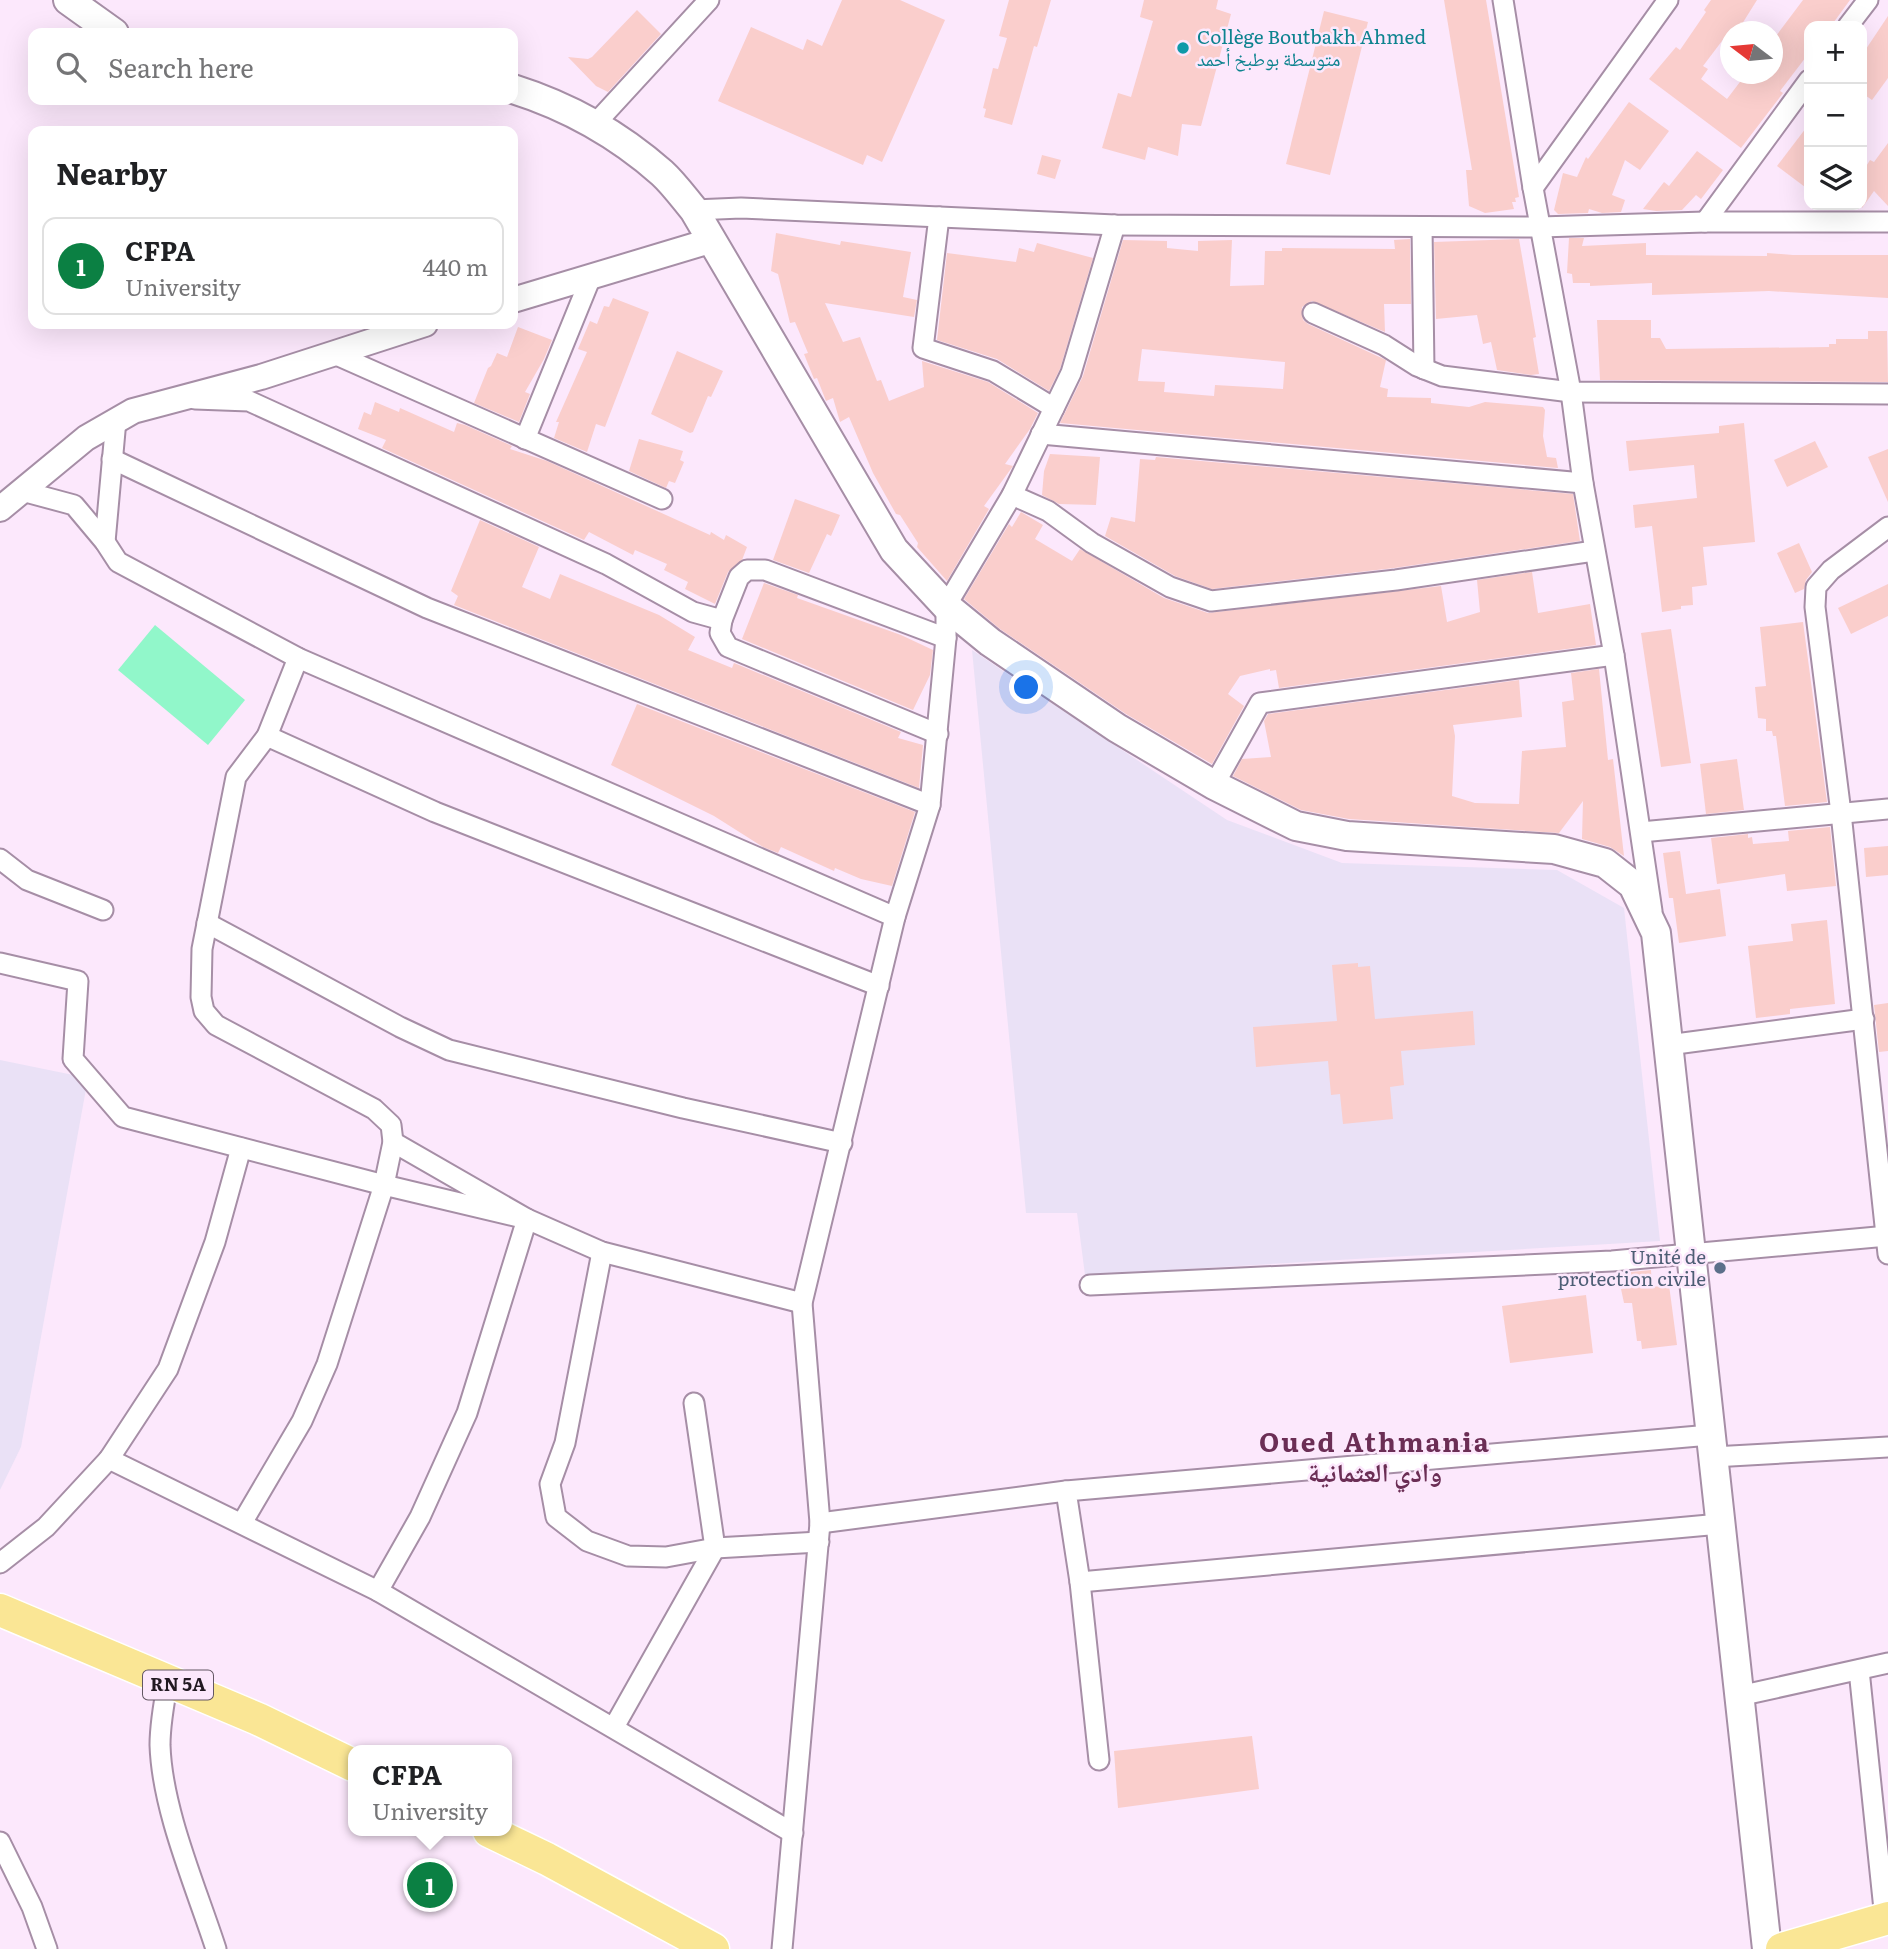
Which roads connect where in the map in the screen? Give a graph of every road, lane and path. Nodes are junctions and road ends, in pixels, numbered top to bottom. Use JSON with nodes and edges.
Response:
{"nodes":[{"id":1,"x":68,"y":0,"type":"edge"},
{"id":2,"x":709,"y":0,"type":"edge"},
{"id":3,"x":1503,"y":0,"type":"edge"},
{"id":4,"x":1668,"y":0,"type":"edge"},
{"id":5,"x":1868,"y":0,"type":"edge"},
{"id":6,"x":1852,"y":21,"type":"edge"},
{"id":7,"x":107,"y":28,"type":"edge"},
{"id":8,"x":1806,"y":84,"type":"edge"},
{"id":9,"x":518,"y":91,"type":"edge"},
{"id":10,"x":595,"y":124,"type":"junction"},
{"id":11,"x":1533,"y":188,"type":"junction"},
{"id":12,"x":694,"y":210,"type":"junction"},
{"id":13,"x":939,"y":217,"type":"junction"},
{"id":14,"x":1887,"y":220,"type":"edge"},
{"id":15,"x":1705,"y":222,"type":"junction"},
{"id":16,"x":1115,"y":225,"type":"junction"},
{"id":17,"x":1422,"y":226,"type":"junction"},
{"id":18,"x":1540,"y":227,"type":"junction"},
{"id":19,"x":713,"y":240,"type":"junction"},
{"id":20,"x":591,"y":277,"type":"junction"},
{"id":21,"x":518,"y":299,"type":"edge"},
{"id":22,"x":1313,"y":313,"type":"dead end"},
{"id":23,"x":409,"y":329,"type":"edge"},
{"id":24,"x":332,"y":353,"type":"junction"},
{"id":25,"x":1424,"y":369,"type":"junction"},
{"id":26,"x":1571,"y":392,"type":"junction"},
{"id":27,"x":1888,"y":394,"type":"edge"},
{"id":28,"x":180,"y":398,"type":"junction"},
{"id":29,"x":1054,"y":408,"type":"junction"},
{"id":30,"x":116,"y":420,"type":"junction"},
{"id":31,"x":1041,"y":434,"type":"junction"},
{"id":32,"x":525,"y":439,"type":"junction"},
{"id":33,"x":112,"y":459,"type":"junction"},
{"id":34,"x":1583,"y":483,"type":"junction"},
{"id":35,"x":22,"y":491,"type":"junction"},
{"id":36,"x":1012,"y":495,"type":"junction"},
{"id":37,"x":662,"y":499,"type":"dead end"},
{"id":38,"x":0,"y":509,"type":"edge"},
{"id":39,"x":1888,"y":527,"type":"edge"},
{"id":40,"x":105,"y":542,"type":"junction"},
{"id":41,"x":1594,"y":551,"type":"junction"},
{"id":42,"x":946,"y":606,"type":"junction"},
{"id":43,"x":722,"y":620,"type":"junction"},
{"id":44,"x":946,"y":638,"type":"junction"},
{"id":45,"x":1614,"y":655,"type":"junction"},
{"id":46,"x":298,"y":658,"type":"junction"},
{"id":47,"x":938,"y":734,"type":"junction"},
{"id":48,"x":267,"y":736,"type":"junction"},
{"id":49,"x":1214,"y":785,"type":"junction"},
{"id":50,"x":930,"y":805,"type":"junction"},
{"id":51,"x":1888,"y":809,"type":"edge"},
{"id":52,"x":1842,"y":813,"type":"junction"},
{"id":53,"x":1641,"y":832,"type":"junction"},
{"id":54,"x":0,"y":859,"type":"edge"},
{"id":55,"x":103,"y":910,"type":"dead end"},
{"id":56,"x":895,"y":917,"type":"junction"},
{"id":57,"x":207,"y":923,"type":"junction"},
{"id":58,"x":1656,"y":933,"type":"junction"},
{"id":59,"x":0,"y":963,"type":"edge"},
{"id":60,"x":879,"y":986,"type":"junction"},
{"id":61,"x":1864,"y":1020,"type":"junction"},
{"id":62,"x":1668,"y":1045,"type":"junction"},
{"id":63,"x":1880,"y":1095,"type":"edge"},
{"id":64,"x":393,"y":1142,"type":"junction"},
{"id":65,"x":842,"y":1143,"type":"junction"},
{"id":66,"x":242,"y":1148,"type":"junction"},
{"id":67,"x":384,"y":1185,"type":"junction"},
{"id":68,"x":527,"y":1219,"type":"junction"},
{"id":69,"x":1887,"y":1242,"type":"edge"},
{"id":70,"x":602,"y":1252,"type":"junction"},
{"id":71,"x":1691,"y":1255,"type":"junction"},
{"id":72,"x":1090,"y":1285,"type":"dead end"},
{"id":73,"x":802,"y":1303,"type":"junction"},
{"id":74,"x":694,"y":1403,"type":"dead end"},
{"id":75,"x":1712,"y":1446,"type":"junction"},
{"id":76,"x":1888,"y":1447,"type":"edge"},
{"id":77,"x":109,"y":1459,"type":"junction"},
{"id":78,"x":1066,"y":1491,"type":"junction"},
{"id":79,"x":242,"y":1523,"type":"junction"},
{"id":80,"x":1720,"y":1524,"type":"junction"},
{"id":81,"x":820,"y":1533,"type":"junction"},
{"id":82,"x":715,"y":1548,"type":"junction"},
{"id":83,"x":0,"y":1563,"type":"edge"},
{"id":84,"x":1080,"y":1581,"type":"junction"},
{"id":85,"x":378,"y":1591,"type":"junction"},
{"id":86,"x":0,"y":1610,"type":"edge"},
{"id":87,"x":1888,"y":1663,"type":"edge"},
{"id":88,"x":1859,"y":1670,"type":"junction"},
{"id":89,"x":168,"y":1681,"type":"junction"},
{"id":90,"x":1739,"y":1696,"type":"junction"},
{"id":91,"x":614,"y":1727,"type":"junction"},
{"id":92,"x":1099,"y":1760,"type":"dead end"},
{"id":93,"x":348,"y":1763,"type":"edge"},
{"id":94,"x":793,"y":1833,"type":"junction"},
{"id":95,"x":499,"y":1836,"type":"edge"},
{"id":96,"x":0,"y":1842,"type":"edge"},
{"id":97,"x":5,"y":1864,"type":"edge"},
{"id":98,"x":1887,"y":1918,"type":"edge"},
{"id":99,"x":1831,"y":1942,"type":"edge"},
{"id":100,"x":47,"y":1949,"type":"edge"},
{"id":101,"x":216,"y":1949,"type":"edge"},
{"id":102,"x":713,"y":1949,"type":"edge"},
{"id":103,"x":782,"y":1949,"type":"edge"},
{"id":104,"x":1767,"y":1949,"type":"edge"},
{"id":105,"x":1782,"y":1949,"type":"edge"}],
"edges":[{"from":1,"to":7,"type":"main road"},
{"from":2,"to":10,"type":"street"},
{"from":3,"to":11,"type":"street"},
{"from":4,"to":11,"type":"street"},
{"from":5,"to":6,"type":"street"},
{"from":8,"to":15,"type":"street"},
{"from":9,"to":10,"type":"main road"},
{"from":10,"to":12,"type":"main road"},
{"from":11,"to":18,"type":"street"},
{"from":12,"to":13,"type":"street"},
{"from":12,"to":19,"type":"main road"},
{"from":13,"to":16,"type":"street"},
{"from":13,"to":29,"type":"street"},
{"from":14,"to":15,"type":"street"},
{"from":15,"to":18,"type":"street"},
{"from":16,"to":17,"type":"street"},
{"from":16,"to":29,"type":"street"},
{"from":17,"to":18,"type":"street"},
{"from":17,"to":25,"type":"street"},
{"from":18,"to":26,"type":"street"},
{"from":19,"to":20,"type":"street"},
{"from":19,"to":42,"type":"main road"},
{"from":20,"to":21,"type":"street"},
{"from":20,"to":32,"type":"street"},
{"from":22,"to":25,"type":"street"},
{"from":23,"to":24,"type":"street"},
{"from":24,"to":28,"type":"street"},
{"from":24,"to":32,"type":"street"},
{"from":25,"to":26,"type":"street"},
{"from":26,"to":27,"type":"street"},
{"from":26,"to":34,"type":"street"},
{"from":28,"to":30,"type":"street"},
{"from":28,"to":43,"type":"street"},
{"from":29,"to":31,"type":"street"},
{"from":30,"to":33,"type":"street"},
{"from":30,"to":35,"type":"street"},
{"from":31,"to":34,"type":"street"},
{"from":31,"to":36,"type":"street"},
{"from":32,"to":37,"type":"street"},
{"from":33,"to":40,"type":"street"},
{"from":33,"to":50,"type":"street"},
{"from":34,"to":41,"type":"street"},
{"from":35,"to":38,"type":"street"},
{"from":35,"to":40,"type":"street"},
{"from":36,"to":41,"type":"street"},
{"from":36,"to":42,"type":"street"},
{"from":39,"to":52,"type":"street"},
{"from":40,"to":46,"type":"street"},
{"from":41,"to":45,"type":"street"},
{"from":42,"to":44,"type":"street"},
{"from":42,"to":49,"type":"main road"},
{"from":43,"to":44,"type":"street"},
{"from":43,"to":47,"type":"street"},
{"from":44,"to":47,"type":"street"},
{"from":45,"to":49,"type":"street"},
{"from":45,"to":53,"type":"street"},
{"from":46,"to":48,"type":"street"},
{"from":46,"to":56,"type":"street"},
{"from":47,"to":50,"type":"street"},
{"from":48,"to":57,"type":"street"},
{"from":48,"to":60,"type":"street"},
{"from":49,"to":58,"type":"main road"},
{"from":50,"to":56,"type":"street"},
{"from":51,"to":52,"type":"street"},
{"from":52,"to":53,"type":"street"},
{"from":52,"to":61,"type":"street"},
{"from":53,"to":58,"type":"street"},
{"from":54,"to":55,"type":"street"},
{"from":56,"to":60,"type":"street"},
{"from":57,"to":64,"type":"street"},
{"from":57,"to":65,"type":"street"},
{"from":58,"to":62,"type":"main road"},
{"from":59,"to":66,"type":"street"},
{"from":60,"to":65,"type":"street"},
{"from":61,"to":62,"type":"street"},
{"from":61,"to":63,"type":"street"},
{"from":62,"to":71,"type":"main road"},
{"from":63,"to":69,"type":"street"},
{"from":64,"to":67,"type":"street"},
{"from":64,"to":68,"type":"street"},
{"from":65,"to":73,"type":"street"},
{"from":66,"to":67,"type":"street"},
{"from":66,"to":77,"type":"street"},
{"from":67,"to":68,"type":"street"},
{"from":67,"to":79,"type":"street"},
{"from":68,"to":70,"type":"street"},
{"from":68,"to":85,"type":"street"},
{"from":69,"to":71,"type":"street"},
{"from":70,"to":73,"type":"street"},
{"from":70,"to":82,"type":"street"},
{"from":71,"to":72,"type":"street"},
{"from":71,"to":75,"type":"main road"},
{"from":73,"to":81,"type":"street"},
{"from":74,"to":82,"type":"street"},
{"from":75,"to":76,"type":"street"},
{"from":75,"to":78,"type":"street"},
{"from":75,"to":80,"type":"main road"},
{"from":77,"to":79,"type":"street"},
{"from":77,"to":83,"type":"street"},
{"from":78,"to":81,"type":"street"},
{"from":78,"to":84,"type":"street"},
{"from":79,"to":85,"type":"street"},
{"from":80,"to":84,"type":"street"},
{"from":80,"to":90,"type":"main road"},
{"from":81,"to":82,"type":"street"},
{"from":81,"to":94,"type":"street"},
{"from":82,"to":91,"type":"street"},
{"from":84,"to":92,"type":"street"},
{"from":85,"to":91,"type":"street"},
{"from":86,"to":89,"type":"main road","number":"RN 5A"},
{"from":87,"to":88,"type":"street"},
{"from":88,"to":90,"type":"street"},
{"from":88,"to":98,"type":"street"},
{"from":89,"to":93,"type":"main road","number":"RN 5A"},
{"from":89,"to":101,"type":"street"},
{"from":90,"to":104,"type":"main road"},
{"from":91,"to":94,"type":"street"},
{"from":94,"to":103,"type":"street"},
{"from":95,"to":102,"type":"main road"},
{"from":96,"to":97,"type":"street"},
{"from":97,"to":100,"type":"street"},
{"from":98,"to":99,"type":"main road"},
{"from":99,"to":105,"type":"main road"}]}
